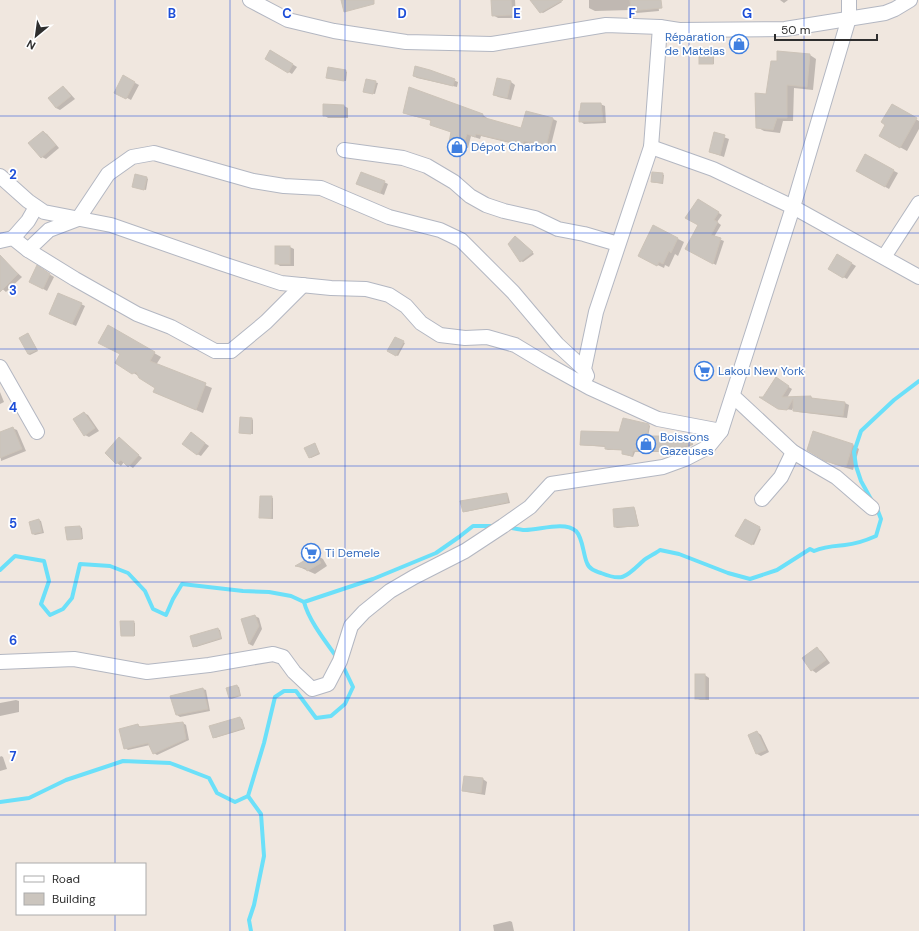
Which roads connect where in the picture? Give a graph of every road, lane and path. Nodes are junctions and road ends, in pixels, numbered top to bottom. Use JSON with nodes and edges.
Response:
{"nodes":[{"id":1,"x":250,"y":0,"type":"edge"},
{"id":2,"x":850,"y":0,"type":"edge"},
{"id":3,"x":910,"y":0,"type":"edge"},
{"id":4,"x":849,"y":18,"type":"junction"},
{"id":5,"x":660,"y":27,"type":"junction"},
{"id":6,"x":651,"y":147,"type":"junction"},
{"id":7,"x":344,"y":150,"type":"dead end"},
{"id":8,"x":0,"y":176,"type":"edge"},
{"id":9,"x":919,"y":203,"type":"edge"},
{"id":10,"x":36,"y":207,"type":"junction"},
{"id":11,"x":793,"y":207,"type":"junction"},
{"id":12,"x":78,"y":218,"type":"junction"},
{"id":13,"x":7,"y":239,"type":"edge"},
{"id":14,"x":618,"y":244,"type":"junction"},
{"id":15,"x":28,"y":250,"type":"junction"},
{"id":16,"x":884,"y":257,"type":"junction"},
{"id":17,"x":919,"y":277,"type":"edge"},
{"id":18,"x":303,"y":285,"type":"junction"},
{"id":19,"x":0,"y":367,"type":"edge"},
{"id":20,"x":584,"y":369,"type":"junction"},
{"id":21,"x":590,"y":388,"type":"junction"},
{"id":22,"x":733,"y":396,"type":"junction"},
{"id":23,"x":721,"y":431,"type":"junction"},
{"id":24,"x":37,"y":432,"type":"dead end"},
{"id":25,"x":793,"y":452,"type":"junction"},
{"id":26,"x":762,"y":498,"type":"dead end"},
{"id":27,"x":872,"y":508,"type":"dead end"},
{"id":28,"x":0,"y":662,"type":"edge"}],
"edges":[{"from":1,"to":5,"type":"street"},
{"from":2,"to":4,"type":"street"},
{"from":3,"to":4,"type":"street"},
{"from":4,"to":5,"type":"street"},
{"from":4,"to":11,"type":"street"},
{"from":5,"to":6,"type":"street"},
{"from":6,"to":11,"type":"street"},
{"from":6,"to":14,"type":"street"},
{"from":7,"to":14,"type":"street"},
{"from":8,"to":10,"type":"street"},
{"from":9,"to":16,"type":"street"},
{"from":10,"to":12,"type":"street"},
{"from":10,"to":13,"type":"street"},
{"from":11,"to":16,"type":"street"},
{"from":11,"to":22,"type":"street"},
{"from":12,"to":15,"type":"street"},
{"from":12,"to":18,"type":"street"},
{"from":12,"to":20,"type":"street"},
{"from":13,"to":15,"type":"street"},
{"from":14,"to":20,"type":"street"},
{"from":15,"to":18,"type":"street"},
{"from":16,"to":17,"type":"street"},
{"from":18,"to":21,"type":"street"},
{"from":19,"to":24,"type":"street"},
{"from":20,"to":21,"type":"street"},
{"from":21,"to":23,"type":"street"},
{"from":22,"to":23,"type":"street"},
{"from":22,"to":25,"type":"street"},
{"from":23,"to":28,"type":"street"},
{"from":25,"to":26,"type":"street"},
{"from":25,"to":27,"type":"street"}]}
